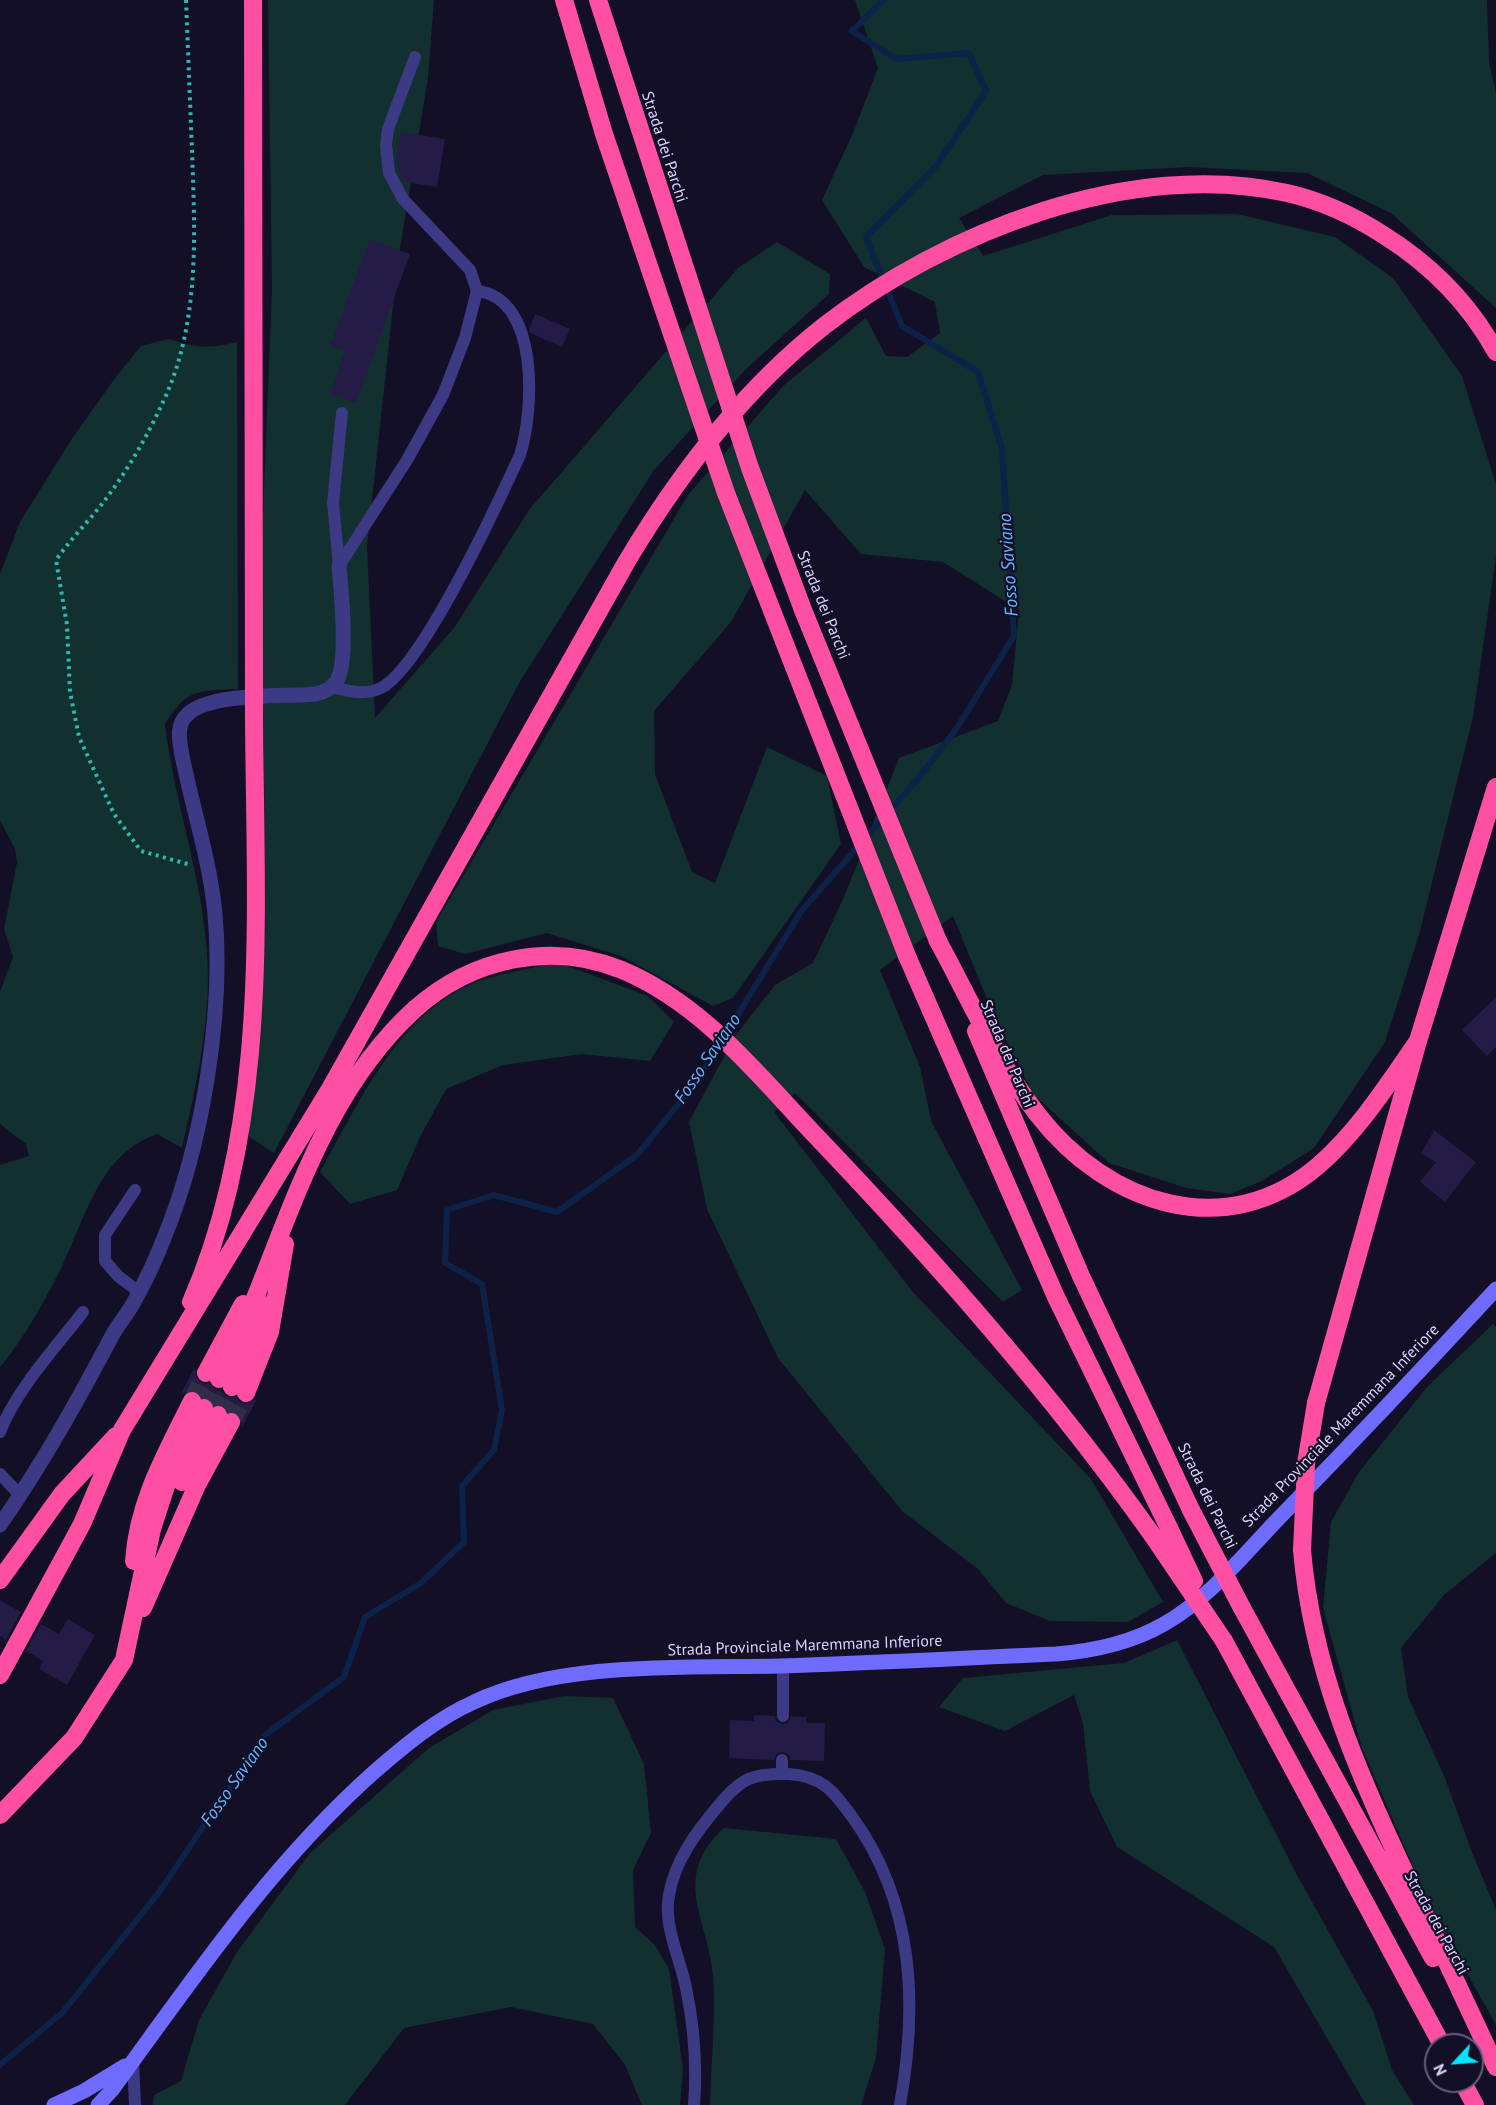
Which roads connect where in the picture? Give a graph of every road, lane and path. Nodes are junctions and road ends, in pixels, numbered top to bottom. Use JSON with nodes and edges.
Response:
{"nodes":[{"id":1,"x":186,"y":0,"type":"edge"},
{"id":2,"x":253,"y":0,"type":"edge"},
{"id":3,"x":564,"y":0,"type":"edge"},
{"id":4,"x":598,"y":0,"type":"edge"},
{"id":5,"x":415,"y":57,"type":"dead end"},
{"id":6,"x":477,"y":291,"type":"junction"},
{"id":7,"x":1496,"y":352,"type":"edge"},
{"id":8,"x":342,"y":413,"type":"dead end"},
{"id":9,"x":339,"y":566,"type":"junction"},
{"id":10,"x":332,"y":687,"type":"junction"},
{"id":11,"x":1496,"y":787,"type":"edge"},
{"id":12,"x":206,"y":869,"type":"junction"},
{"id":13,"x":938,"y":941,"type":"junction"},
{"id":14,"x":1418,"y":1041,"type":"junction"},
{"id":15,"x":330,"y":1089,"type":"junction"},
{"id":16,"x":135,"y":1190,"type":"dead end"},
{"id":17,"x":291,"y":1204,"type":"junction"},
{"id":18,"x":1496,"y":1289,"type":"edge"},
{"id":19,"x":139,"y":1292,"type":"junction"},
{"id":20,"x":83,"y":1312,"type":"dead end"},
{"id":21,"x":163,"y":1366,"type":"junction"},
{"id":22,"x":226,"y":1383,"type":"junction"},
{"id":23,"x":211,"y":1411,"type":"junction"},
{"id":24,"x":122,"y":1430,"type":"junction"},
{"id":25,"x":0,"y":1432,"type":"edge"},
{"id":26,"x":0,"y":1474,"type":"edge"},
{"id":27,"x":20,"y":1495,"type":"junction"},
{"id":28,"x":0,"y":1525,"type":"edge"},
{"id":29,"x":0,"y":1580,"type":"edge"},
{"id":30,"x":135,"y":1617,"type":"junction"},
{"id":31,"x":129,"y":1640,"type":"junction"},
{"id":32,"x":1224,"y":1641,"type":"junction"},
{"id":33,"x":783,"y":1666,"type":"junction"},
{"id":34,"x":0,"y":1675,"type":"edge"},
{"id":35,"x":783,"y":1716,"type":"dead end"},
{"id":36,"x":782,"y":1760,"type":"dead end"},
{"id":37,"x":782,"y":1774,"type":"junction"},
{"id":38,"x":0,"y":1815,"type":"edge"},
{"id":39,"x":1436,"y":2033,"type":"edge"},
{"id":40,"x":133,"y":2061,"type":"junction"},
{"id":41,"x":1496,"y":2067,"type":"edge"},
{"id":42,"x":1496,"y":2073,"type":"edge"},
{"id":43,"x":54,"y":2105,"type":"edge"},
{"id":44,"x":98,"y":2105,"type":"edge"},
{"id":45,"x":135,"y":2105,"type":"edge"},
{"id":46,"x":694,"y":2105,"type":"edge"},
{"id":47,"x":900,"y":2105,"type":"edge"}],
"edges":[{"from":1,"to":12,"type":"path"},
{"from":2,"to":21,"type":"highway","bridge":true},
{"from":3,"to":32,"type":"highway","bridge":true},
{"from":4,"to":13,"type":"highway","name":"Strada dei Parchi","bridge":true},
{"from":5,"to":6,"type":"lane"},
{"from":6,"to":9,"type":"lane"},
{"from":6,"to":10,"type":"lane"},
{"from":7,"to":15,"type":"highway"},
{"from":8,"to":9,"type":"lane"},
{"from":9,"to":10,"type":"street"},
{"from":10,"to":12,"type":"street"},
{"from":11,"to":14,"type":"highway"},
{"from":12,"to":19,"type":"street"},
{"from":13,"to":14,"type":"highway"},
{"from":13,"to":42,"type":"highway","name":"Strada dei Parchi","bridge":true},
{"from":14,"to":41,"type":"highway","bridge":true},
{"from":15,"to":17,"type":"highway"},
{"from":15,"to":21,"type":"highway"},
{"from":16,"to":19,"type":"lane"},
{"from":17,"to":22,"type":"highway"},
{"from":17,"to":22,"type":"highway"},
{"from":17,"to":22,"type":"highway"},
{"from":17,"to":32,"type":"highway","bridge":true},
{"from":18,"to":33,"type":"main road","name":"Strada Provinciale Maremmana Inferiore"},
{"from":19,"to":27,"type":"street"},
{"from":20,"to":25,"type":"lane"},
{"from":21,"to":24,"type":"highway"},
{"from":23,"to":30,"type":"highway"},
{"from":23,"to":30,"type":"highway"},
{"from":23,"to":31,"type":"highway"},
{"from":24,"to":29,"type":"highway"},
{"from":24,"to":34,"type":"highway"},
{"from":26,"to":27,"type":"lane"},
{"from":27,"to":28,"type":"street"},
{"from":30,"to":31,"type":"highway"},
{"from":31,"to":38,"type":"highway"},
{"from":32,"to":39,"type":"highway"},
{"from":33,"to":35,"type":"lane"},
{"from":33,"to":40,"type":"main road","name":"Strada Provinciale Maremmana Inferiore"},
{"from":36,"to":37,"type":"lane"},
{"from":37,"to":46,"type":"lane"},
{"from":37,"to":47,"type":"lane"},
{"from":40,"to":43,"type":"main road","name":"Strada Provinciale Maremmana Inferiore"},
{"from":40,"to":44,"type":"main road","name":"Strada Provinciale Maremmana Inferiore"},
{"from":40,"to":45,"type":"lane"}]}
